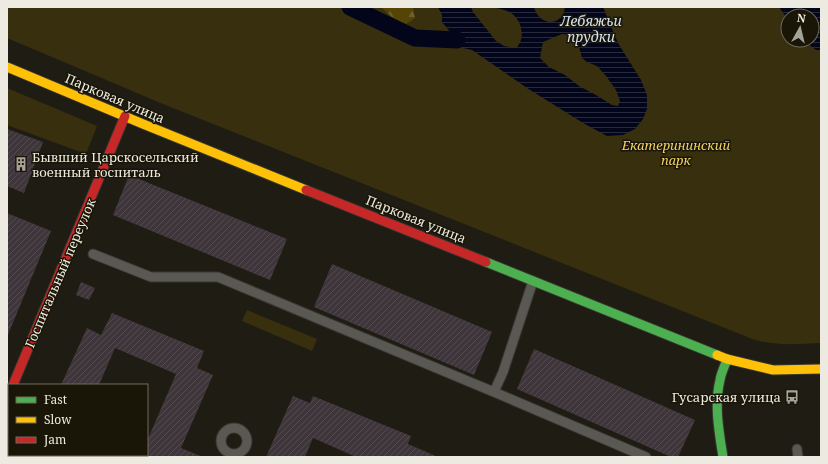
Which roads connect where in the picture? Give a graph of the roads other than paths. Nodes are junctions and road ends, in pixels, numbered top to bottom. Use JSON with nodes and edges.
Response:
{"nodes":[{"id":1,"x":7,"y":67,"type":"edge"},
{"id":2,"x":125,"y":116,"type":"junction"},
{"id":3,"x":93,"y":254,"type":"dead end"},
{"id":4,"x":533,"y":281,"type":"junction"},
{"id":5,"x":727,"y":358,"type":"junction"},
{"id":6,"x":821,"y":369,"type":"edge"},
{"id":7,"x":13,"y":384,"type":"edge"},
{"id":8,"x":494,"y":392,"type":"junction"},
{"id":9,"x":646,"y":457,"type":"edge"},
{"id":10,"x":723,"y":457,"type":"edge"}],
"edges":[{"from":1,"to":2,"type":"main road","name":"Парковая улица"},
{"from":2,"to":4,"type":"main road","name":"Парковая улица"},
{"from":2,"to":7,"type":"main road","name":"Госпитальный переулок"},
{"from":3,"to":8,"type":"lane"},
{"from":4,"to":5,"type":"main road","name":"Парковая улица"},
{"from":4,"to":8,"type":"lane"},
{"from":5,"to":6,"type":"main road","name":"Парковая улица"},
{"from":5,"to":10,"type":"main road"},
{"from":8,"to":9,"type":"lane"}]}
